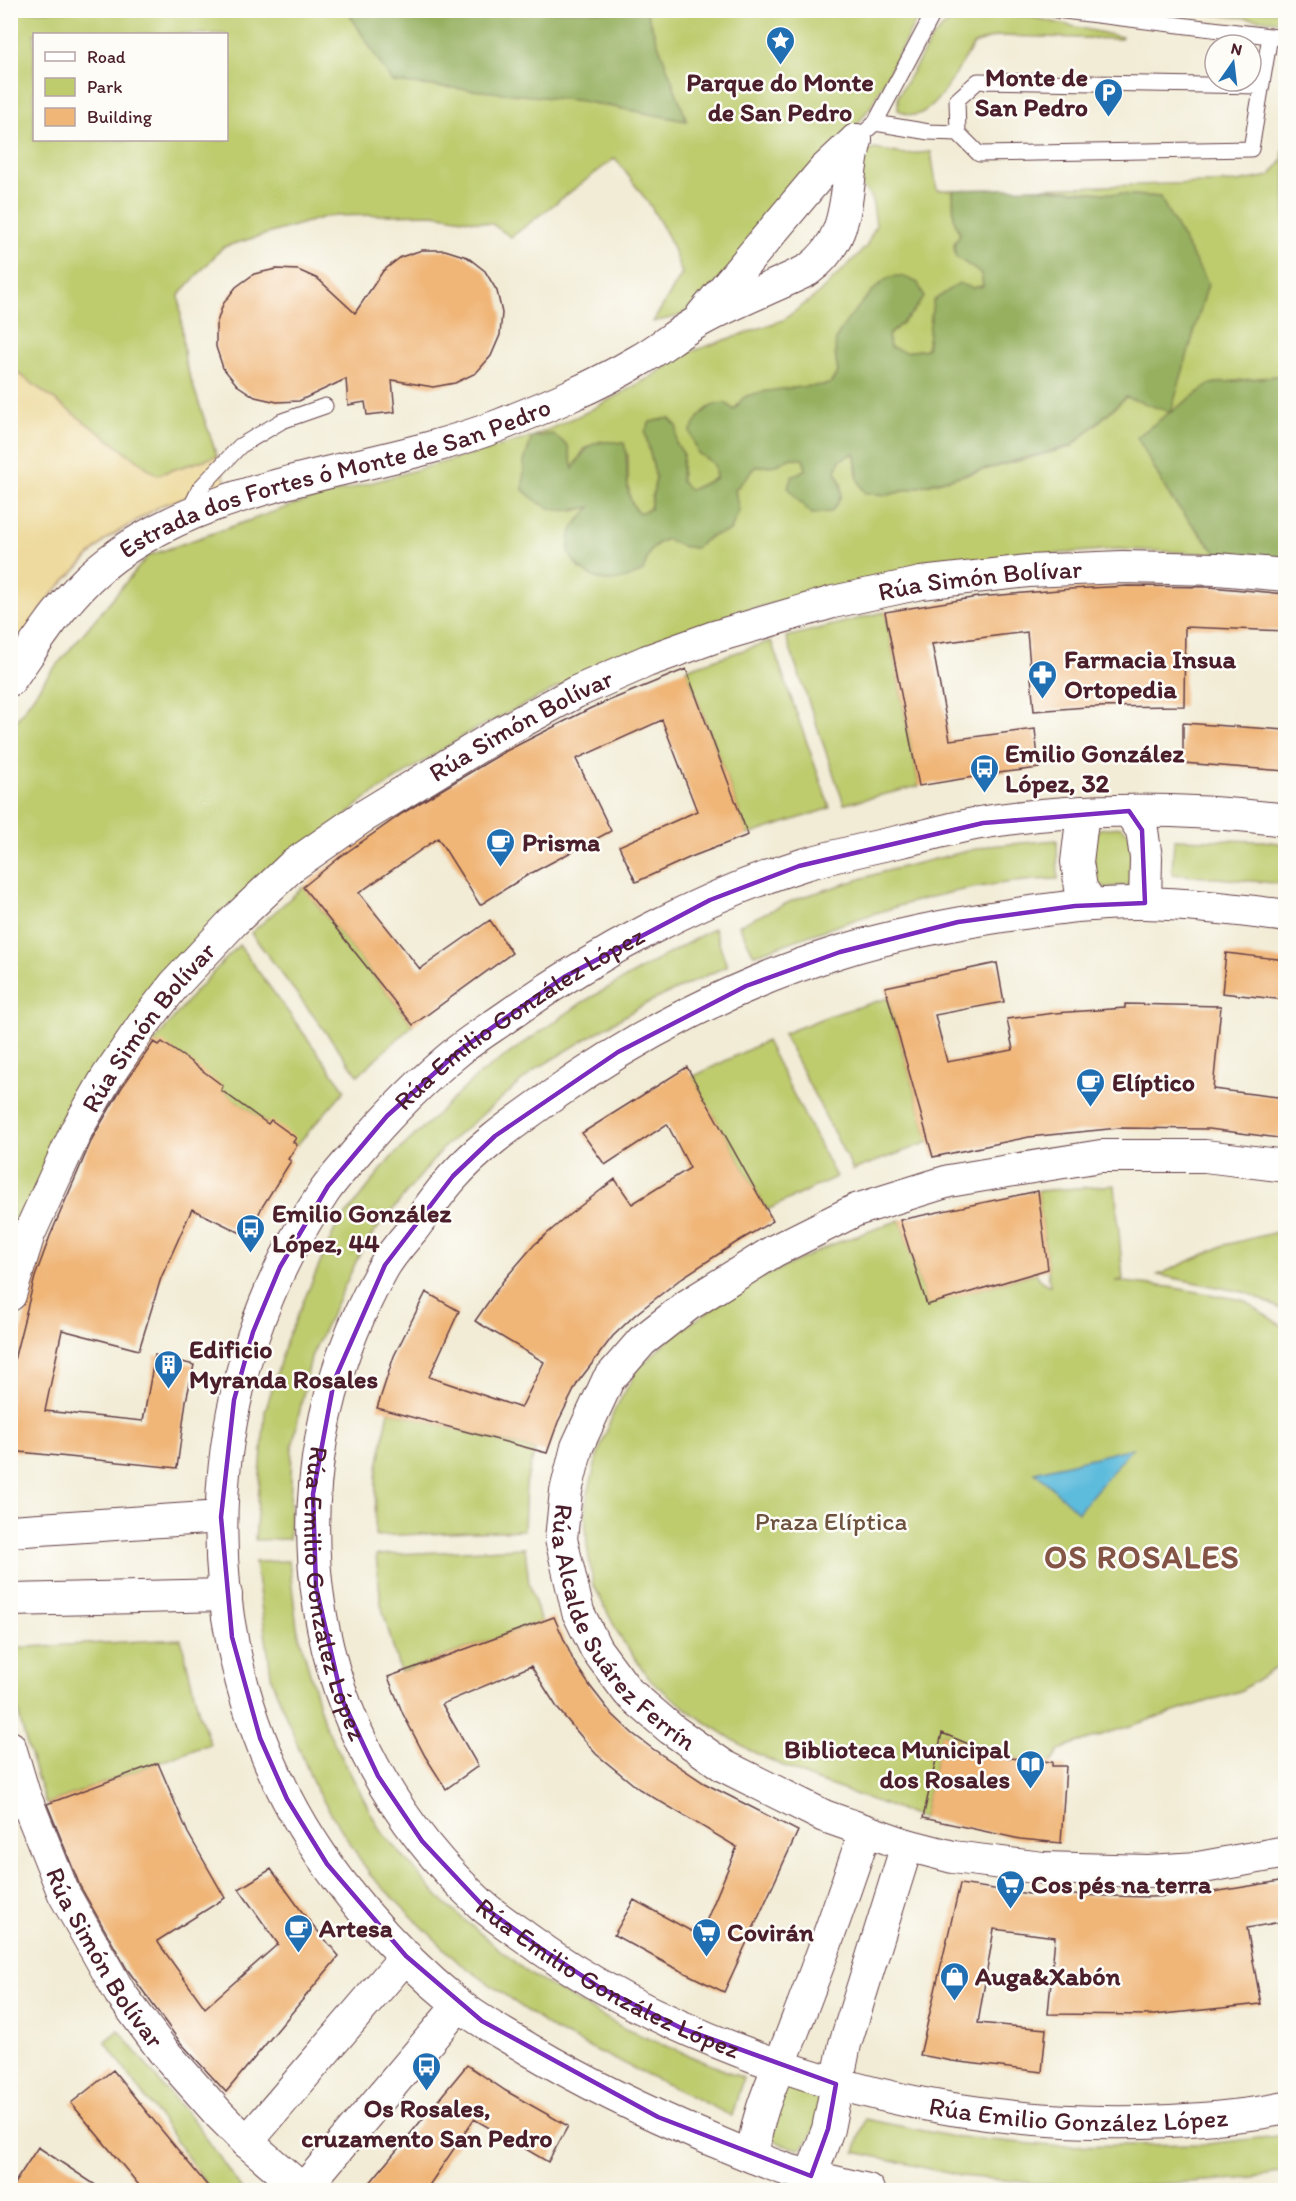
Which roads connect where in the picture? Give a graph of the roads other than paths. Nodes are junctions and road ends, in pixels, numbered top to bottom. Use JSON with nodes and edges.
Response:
{"nodes":[{"id":1,"x":935,"y":10,"type":"edge"},
{"id":2,"x":1056,"y":10,"type":"edge"},
{"id":3,"x":1270,"y":36,"type":"junction"},
{"id":4,"x":1286,"y":38,"type":"edge"},
{"id":5,"x":1263,"y":71,"type":"edge"},
{"id":6,"x":1203,"y":85,"type":"edge"},
{"id":7,"x":1259,"y":93,"type":"edge"},
{"id":8,"x":865,"y":132,"type":"junction"},
{"id":9,"x":958,"y":134,"type":"junction"},
{"id":10,"x":696,"y":322,"type":"junction"},
{"id":11,"x":325,"y":406,"type":"dead end"},
{"id":12,"x":187,"y":515,"type":"junction"},
{"id":13,"x":1286,"y":575,"type":"edge"},
{"id":14,"x":10,"y":680,"type":"edge"},
{"id":15,"x":1129,"y":811,"type":"junction"},
{"id":16,"x":1083,"y":812,"type":"junction"},
{"id":17,"x":1286,"y":820,"type":"edge"},
{"id":18,"x":1145,"y":903,"type":"junction"},
{"id":19,"x":1092,"y":905,"type":"junction"},
{"id":20,"x":1286,"y":916,"type":"edge"},
{"id":21,"x":1286,"y":1166,"type":"edge"},
{"id":22,"x":10,"y":1295,"type":"edge"},
{"id":23,"x":221,"y":1516,"type":"junction"},
{"id":24,"x":10,"y":1531,"type":"edge"},
{"id":25,"x":226,"y":1595,"type":"junction"},
{"id":26,"x":10,"y":1600,"type":"edge"},
{"id":27,"x":10,"y":1747,"type":"edge"},
{"id":28,"x":865,"y":1831,"type":"junction"},
{"id":29,"x":907,"y":1845,"type":"junction"},
{"id":30,"x":1286,"y":1852,"type":"edge"},
{"id":31,"x":406,"y":1956,"type":"junction"},
{"id":32,"x":459,"y":2005,"type":"junction"},
{"id":33,"x":777,"y":2066,"type":"junction"},
{"id":34,"x":836,"y":2084,"type":"junction"},
{"id":35,"x":1286,"y":2108,"type":"edge"},
{"id":36,"x":247,"y":2142,"type":"junction"},
{"id":37,"x":753,"y":2157,"type":"junction"},
{"id":38,"x":811,"y":2176,"type":"junction"},
{"id":39,"x":303,"y":2190,"type":"edge"},
{"id":40,"x":865,"y":2190,"type":"edge"}],
"edges":[{"from":1,"to":8,"type":"lane"},
{"from":2,"to":3,"type":"lane"},
{"from":3,"to":4,"type":"lane"},
{"from":3,"to":5,"type":"lane"},
{"from":6,"to":9,"type":"lane"},
{"from":7,"to":9,"type":"lane"},
{"from":8,"to":9,"type":"lane"},
{"from":8,"to":10,"type":"street","name":"Estrada dos Fortes ó Monte de San Pedro"},
{"from":8,"to":10,"type":"street","name":"Estrada dos Fortes ó Monte de San Pedro"},
{"from":10,"to":12,"type":"street","name":"Estrada dos Fortes ó Monte de San Pedro"},
{"from":11,"to":12,"type":"lane"},
{"from":12,"to":14,"type":"street","name":"Estrada dos Fortes ó Monte de San Pedro"},
{"from":13,"to":22,"type":"street","name":"Rúa Simón Bolívar"},
{"from":15,"to":16,"type":"street","name":"Rúa Emilio González López"},
{"from":15,"to":17,"type":"street","name":"Rúa Emilio González López"},
{"from":15,"to":18,"type":"street"},
{"from":16,"to":19,"type":"street"},
{"from":16,"to":23,"type":"street","name":"Rúa Emilio González López"},
{"from":18,"to":19,"type":"street","name":"Rúa Emilio González López"},
{"from":18,"to":20,"type":"street","name":"Rúa Emilio González López"},
{"from":19,"to":33,"type":"street","name":"Rúa Emilio González López"},
{"from":21,"to":28,"type":"street","name":"Rúa Alcalde Suárez Ferrín"},
{"from":23,"to":24,"type":"street"},
{"from":23,"to":25,"type":"street","name":"Rúa Emilio González López"},
{"from":25,"to":26,"type":"street"},
{"from":25,"to":31,"type":"street","name":"Rúa Emilio González López"},
{"from":27,"to":36,"type":"street","name":"Rúa Simón Bolívar"},
{"from":28,"to":29,"type":"street","name":"Rúa Alcalde Suárez Ferrín"},
{"from":28,"to":33,"type":"street"},
{"from":29,"to":30,"type":"street","name":"Rúa Alcalde Suárez Ferrín"},
{"from":29,"to":34,"type":"street"},
{"from":31,"to":32,"type":"street","name":"Rúa Emilio González López"},
{"from":31,"to":36,"type":"street"},
{"from":32,"to":37,"type":"street","name":"Rúa Emilio González López"},
{"from":32,"to":39,"type":"street"},
{"from":33,"to":34,"type":"street","name":"Rúa Emilio González López"},
{"from":33,"to":37,"type":"street"},
{"from":34,"to":35,"type":"street","name":"Rúa Emilio González López"},
{"from":34,"to":38,"type":"street"},
{"from":36,"to":39,"type":"street","name":"Rúa Simón Bolívar"},
{"from":37,"to":38,"type":"street","name":"Rúa Emilio González López"},
{"from":38,"to":40,"type":"street","name":"Rúa Emilio González López"}]}
